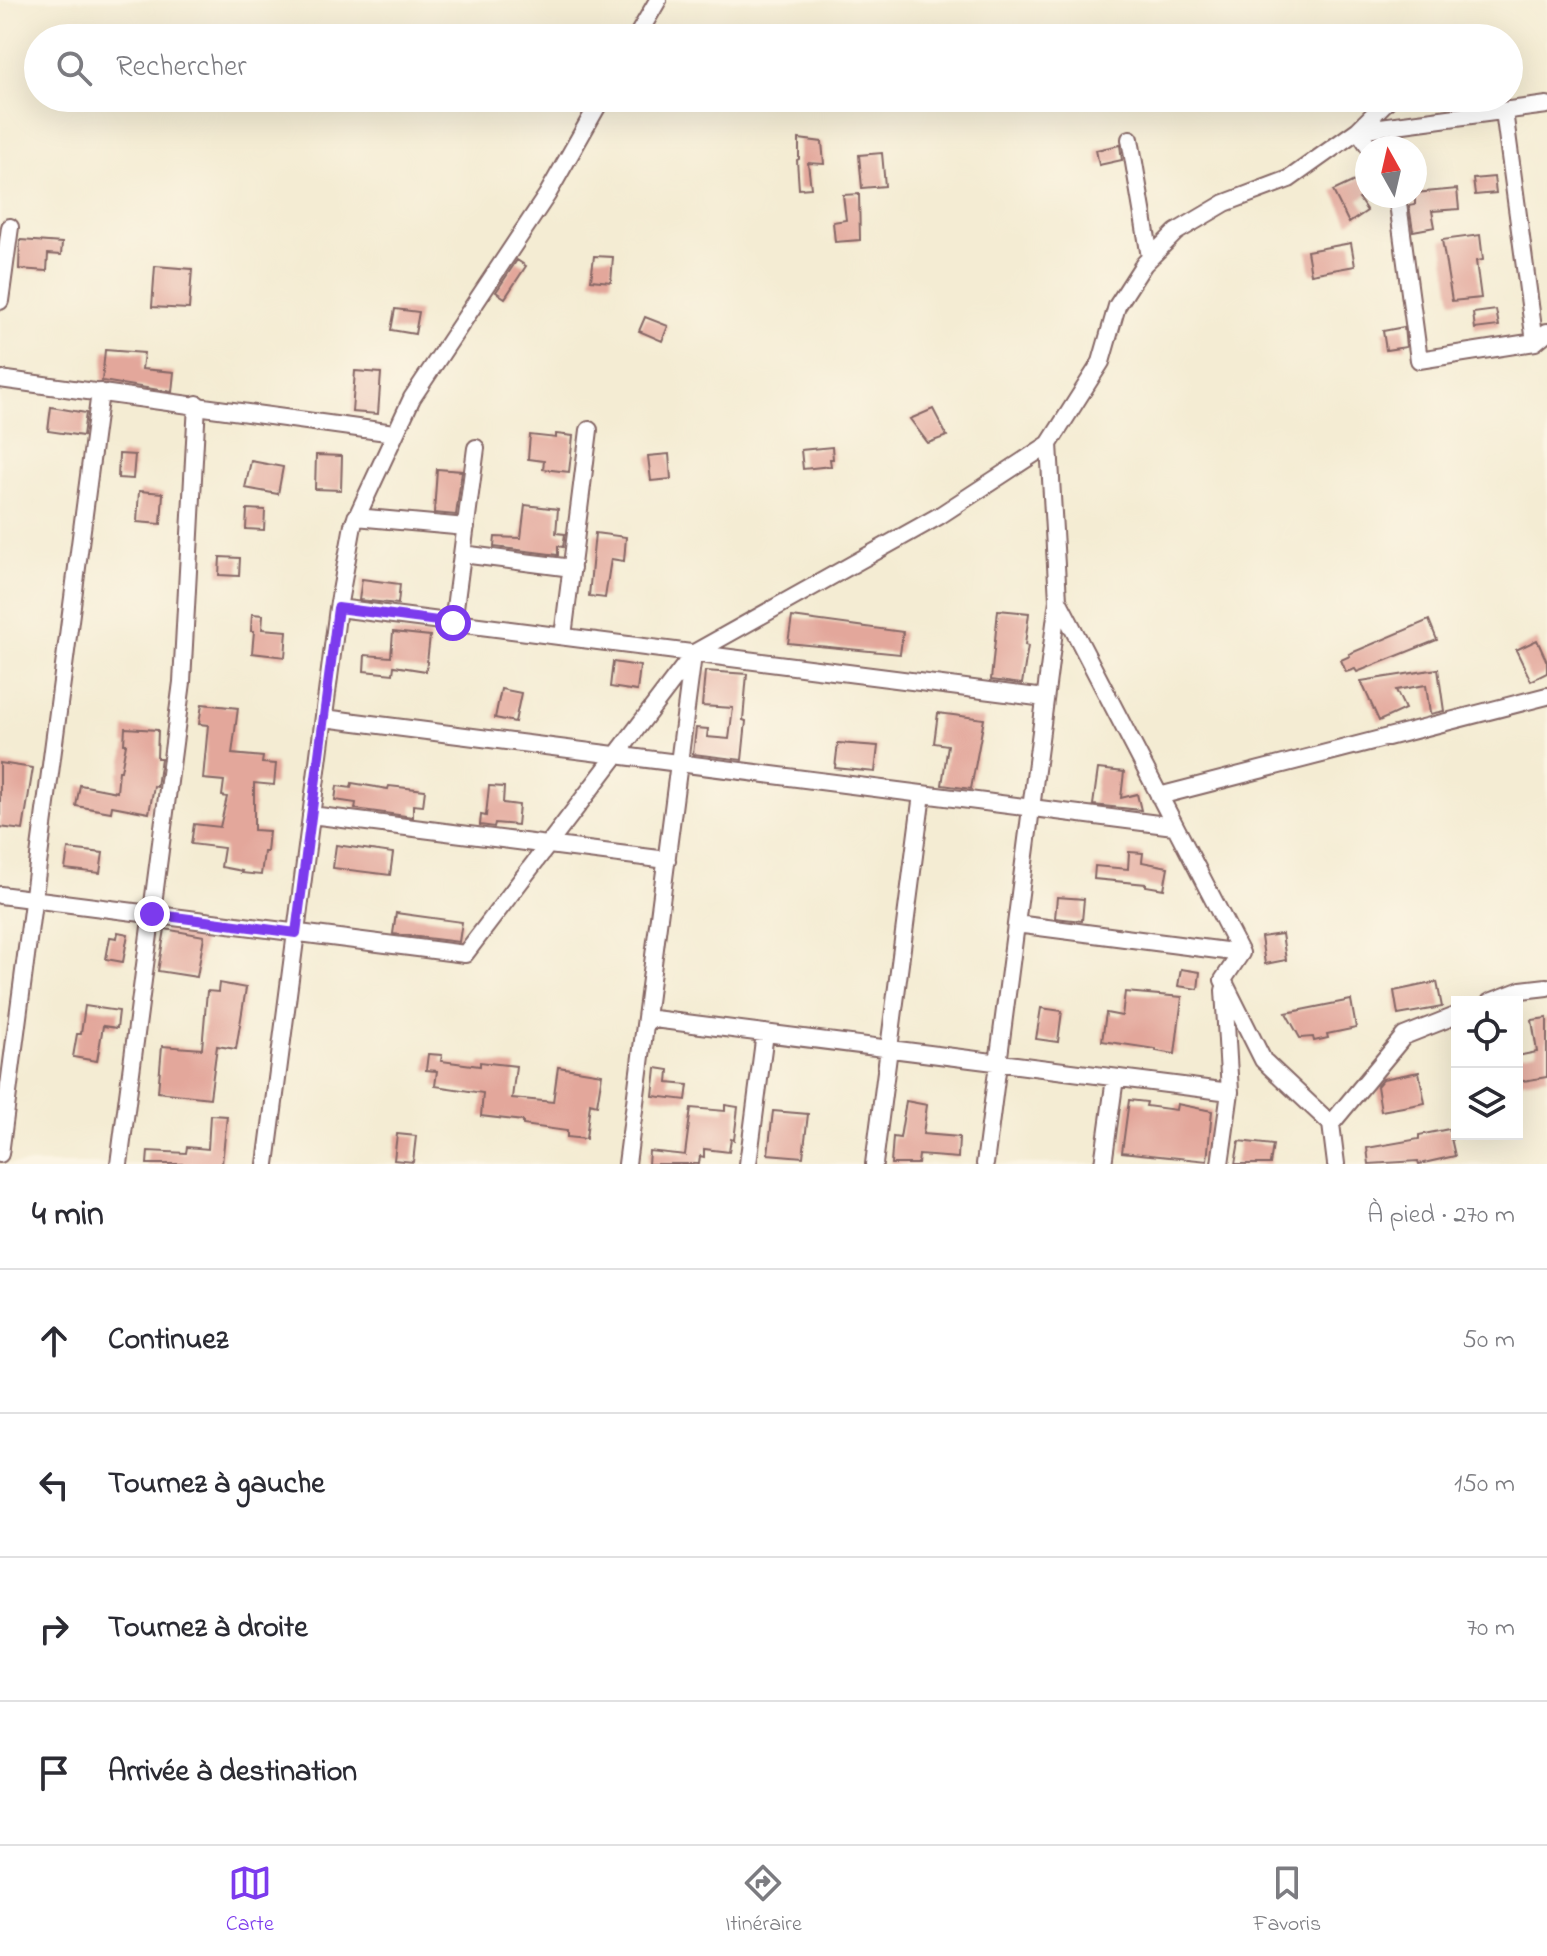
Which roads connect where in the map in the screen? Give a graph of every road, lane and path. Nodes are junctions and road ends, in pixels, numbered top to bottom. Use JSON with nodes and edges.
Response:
{"nodes":[{"id":1,"x":658,"y":0,"type":"edge"},
{"id":2,"x":644,"y":24,"type":"edge"},
{"id":3,"x":1547,"y":105,"type":"edge"},
{"id":4,"x":1523,"y":108,"type":"edge"},
{"id":5,"x":594,"y":112,"type":"edge"},
{"id":6,"x":1376,"y":112,"type":"edge"},
{"id":7,"x":1496,"y":112,"type":"edge"},
{"id":8,"x":1504,"y":112,"type":"edge"},
{"id":9,"x":1358,"y":130,"type":"junction"},
{"id":10,"x":1362,"y":136,"type":"edge"},
{"id":11,"x":1130,"y":139,"type":"dead end"},
{"id":12,"x":1399,"y":208,"type":"edge"},
{"id":13,"x":10,"y":227,"type":"dead end"},
{"id":14,"x":1150,"y":257,"type":"junction"},
{"id":15,"x":0,"y":301,"type":"edge"},
{"id":16,"x":1541,"y":337,"type":"edge"},
{"id":17,"x":0,"y":379,"type":"edge"},
{"id":18,"x":100,"y":392,"type":"junction"},
{"id":19,"x":197,"y":404,"type":"junction"},
{"id":20,"x":589,"y":430,"type":"dead end"},
{"id":21,"x":394,"y":433,"type":"junction"},
{"id":22,"x":1049,"y":444,"type":"junction"},
{"id":23,"x":476,"y":448,"type":"dead end"},
{"id":24,"x":356,"y":517,"type":"junction"},
{"id":25,"x":466,"y":527,"type":"junction"},
{"id":26,"x":462,"y":554,"type":"junction"},
{"id":27,"x":572,"y":568,"type":"junction"},
{"id":28,"x":1058,"y":600,"type":"junction"},
{"id":29,"x":338,"y":608,"type":"junction"},
{"id":30,"x":453,"y":623,"type":"junction"},
{"id":31,"x":563,"y":636,"type":"junction"},
{"id":32,"x":694,"y":653,"type":"junction"},
{"id":33,"x":1547,"y":696,"type":"edge"},
{"id":34,"x":1045,"y":698,"type":"junction"},
{"id":35,"x":324,"y":718,"type":"junction"},
{"id":36,"x":616,"y":755,"type":"junction"},
{"id":37,"x":679,"y":763,"type":"junction"},
{"id":38,"x":922,"y":794,"type":"junction"},
{"id":39,"x":1159,"y":796,"type":"junction"},
{"id":40,"x":1031,"y":808,"type":"junction"},
{"id":41,"x":311,"y":815,"type":"junction"},
{"id":42,"x":1174,"y":826,"type":"junction"},
{"id":43,"x":547,"y":845,"type":"junction"},
{"id":44,"x":667,"y":860,"type":"junction"},
{"id":45,"x":0,"y":895,"type":"edge"},
{"id":46,"x":33,"y":899,"type":"junction"},
{"id":47,"x":152,"y":914,"type":"junction"},
{"id":48,"x":1016,"y":924,"type":"junction"},
{"id":49,"x":296,"y":933,"type":"junction"},
{"id":50,"x":1241,"y":953,"type":"junction"},
{"id":51,"x":1223,"y":980,"type":"junction"},
{"id":52,"x":1547,"y":987,"type":"edge"},
{"id":53,"x":1506,"y":996,"type":"edge"},
{"id":54,"x":1451,"y":1017,"type":"edge"},
{"id":55,"x":646,"y":1018,"type":"junction"},
{"id":56,"x":765,"y":1033,"type":"junction"},
{"id":57,"x":889,"y":1049,"type":"junction"},
{"id":58,"x":998,"y":1063,"type":"junction"},
{"id":59,"x":1115,"y":1078,"type":"junction"},
{"id":60,"x":1230,"y":1092,"type":"junction"},
{"id":61,"x":1331,"y":1124,"type":"junction"},
{"id":62,"x":0,"y":1154,"type":"edge"},
{"id":63,"x":119,"y":1164,"type":"edge"},
{"id":64,"x":266,"y":1164,"type":"edge"},
{"id":65,"x":627,"y":1164,"type":"edge"},
{"id":66,"x":748,"y":1164,"type":"edge"},
{"id":67,"x":874,"y":1164,"type":"edge"},
{"id":68,"x":985,"y":1164,"type":"edge"},
{"id":69,"x":1103,"y":1164,"type":"edge"},
{"id":70,"x":1220,"y":1164,"type":"edge"},
{"id":71,"x":1336,"y":1164,"type":"edge"}],
"edges":[{"from":1,"to":2,"type":"street"},
{"from":3,"to":4,"type":"street"},
{"from":5,"to":21,"type":"street"},
{"from":6,"to":9,"type":"street"},
{"from":7,"to":9,"type":"street"},
{"from":8,"to":16,"type":"street"},
{"from":9,"to":10,"type":"street"},
{"from":9,"to":14,"type":"street"},
{"from":11,"to":14,"type":"street"},
{"from":12,"to":16,"type":"street"},
{"from":13,"to":15,"type":"street"},
{"from":14,"to":22,"type":"street"},
{"from":17,"to":18,"type":"street"},
{"from":18,"to":19,"type":"street"},
{"from":18,"to":46,"type":"street"},
{"from":19,"to":21,"type":"street"},
{"from":19,"to":47,"type":"street"},
{"from":20,"to":27,"type":"street"},
{"from":21,"to":24,"type":"street"},
{"from":22,"to":28,"type":"street"},
{"from":22,"to":32,"type":"street"},
{"from":23,"to":25,"type":"street"},
{"from":24,"to":25,"type":"street"},
{"from":24,"to":29,"type":"street"},
{"from":25,"to":26,"type":"street"},
{"from":26,"to":27,"type":"street"},
{"from":26,"to":30,"type":"street"},
{"from":27,"to":31,"type":"street"},
{"from":28,"to":34,"type":"street"},
{"from":28,"to":39,"type":"street"},
{"from":29,"to":30,"type":"street"},
{"from":29,"to":35,"type":"street"},
{"from":30,"to":31,"type":"street"},
{"from":31,"to":32,"type":"street"},
{"from":32,"to":34,"type":"street"},
{"from":32,"to":36,"type":"street"},
{"from":32,"to":37,"type":"street"},
{"from":33,"to":39,"type":"street"},
{"from":34,"to":40,"type":"street"},
{"from":35,"to":36,"type":"street"},
{"from":35,"to":41,"type":"street"},
{"from":36,"to":37,"type":"street"},
{"from":36,"to":43,"type":"street"},
{"from":37,"to":38,"type":"street"},
{"from":37,"to":44,"type":"street"},
{"from":38,"to":40,"type":"street"},
{"from":38,"to":57,"type":"street"},
{"from":39,"to":42,"type":"street"},
{"from":40,"to":42,"type":"street"},
{"from":40,"to":48,"type":"street"},
{"from":41,"to":43,"type":"street"},
{"from":41,"to":49,"type":"street"},
{"from":42,"to":50,"type":"street"},
{"from":43,"to":44,"type":"street"},
{"from":43,"to":49,"type":"street"},
{"from":44,"to":55,"type":"street"},
{"from":45,"to":46,"type":"street"},
{"from":46,"to":47,"type":"street"},
{"from":46,"to":62,"type":"street"},
{"from":47,"to":49,"type":"street"},
{"from":47,"to":63,"type":"street"},
{"from":48,"to":50,"type":"street"},
{"from":48,"to":58,"type":"street"},
{"from":49,"to":64,"type":"street"},
{"from":50,"to":51,"type":"street"},
{"from":51,"to":60,"type":"street"},
{"from":51,"to":61,"type":"street"},
{"from":52,"to":53,"type":"street"},
{"from":54,"to":61,"type":"street"},
{"from":55,"to":56,"type":"street"},
{"from":55,"to":65,"type":"street"},
{"from":56,"to":57,"type":"street"},
{"from":56,"to":66,"type":"street"},
{"from":57,"to":58,"type":"street"},
{"from":57,"to":67,"type":"street"},
{"from":58,"to":59,"type":"street"},
{"from":58,"to":68,"type":"street"},
{"from":59,"to":60,"type":"street"},
{"from":59,"to":69,"type":"street"},
{"from":60,"to":70,"type":"street"},
{"from":61,"to":71,"type":"street"}]}
